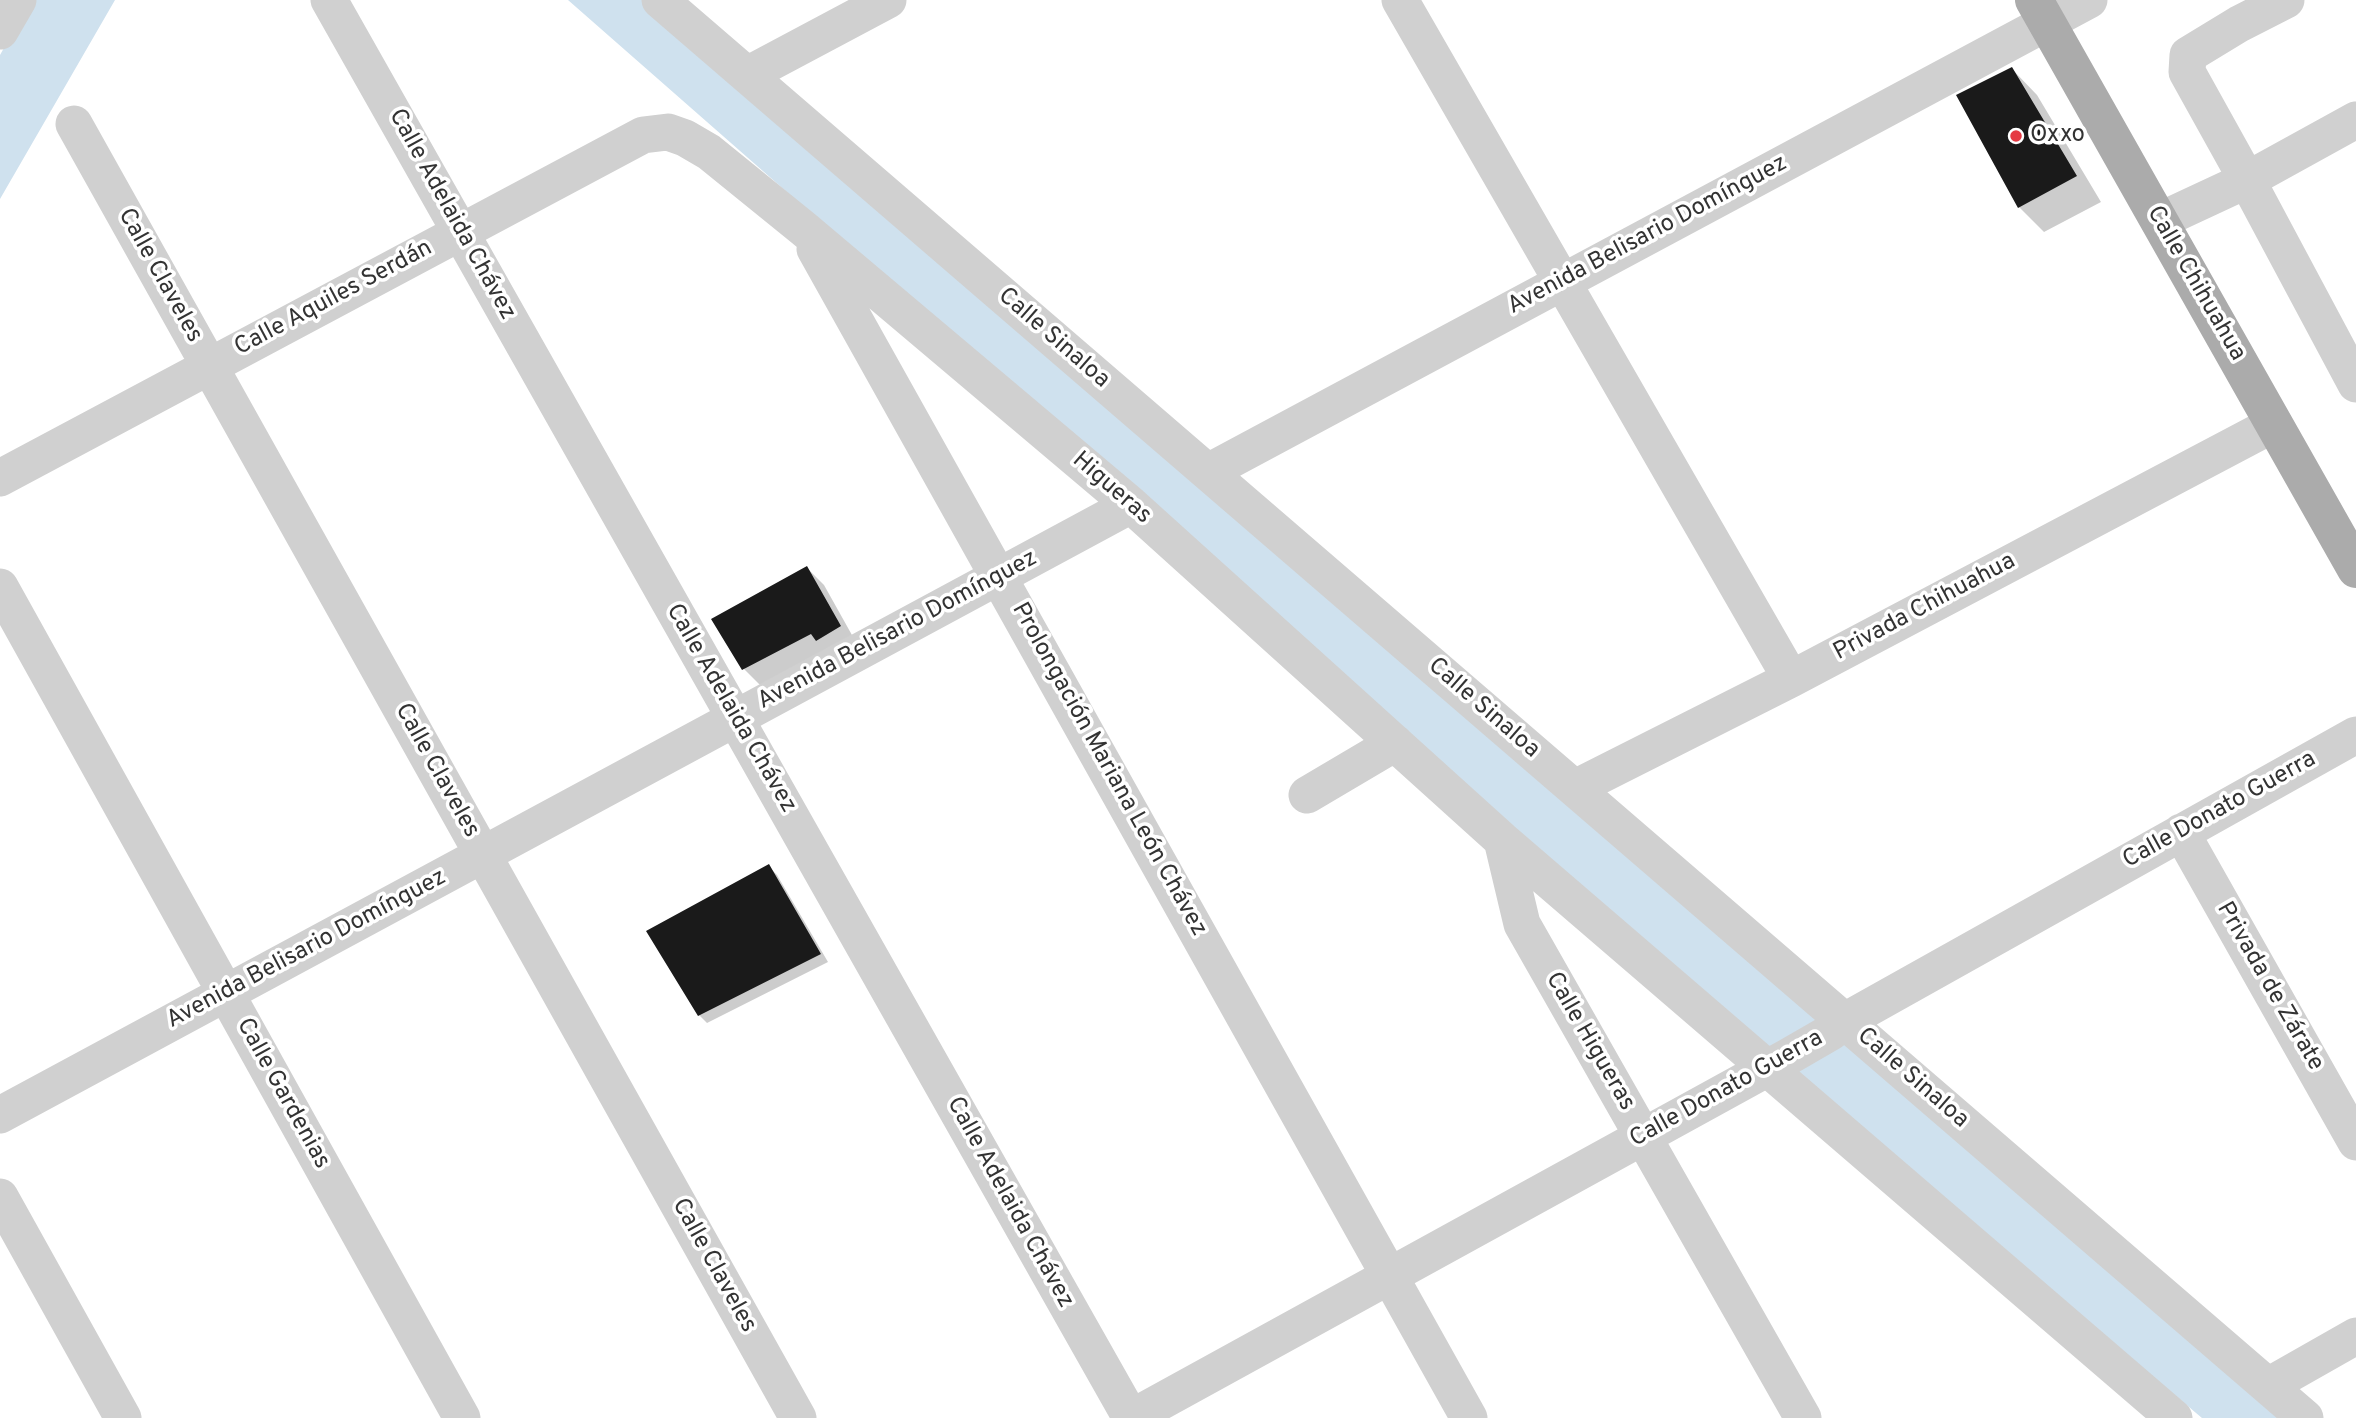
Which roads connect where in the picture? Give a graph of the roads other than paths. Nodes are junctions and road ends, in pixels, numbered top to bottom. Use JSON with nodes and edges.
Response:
{"nodes":[{"id":1,"x":18,"y":0,"type":"edge"},
{"id":2,"x":329,"y":0,"type":"edge"},
{"id":3,"x":660,"y":0,"type":"edge"},
{"id":4,"x":888,"y":0,"type":"edge"},
{"id":5,"x":1400,"y":0,"type":"edge"},
{"id":6,"x":2089,"y":0,"type":"edge"},
{"id":7,"x":2286,"y":0,"type":"edge"},
{"id":8,"x":2041,"y":11,"type":"edge"},
{"id":9,"x":0,"y":31,"type":"edge"},
{"id":10,"x":747,"y":75,"type":"junction"},
{"id":11,"x":2356,"y":120,"type":"edge"},
{"id":12,"x":74,"y":124,"type":"dead end"},
{"id":13,"x":709,"y":152,"type":"joint"},
{"id":14,"x":2247,"y":180,"type":"junction"},
{"id":15,"x":2159,"y":221,"type":"junction"},
{"id":16,"x":804,"y":229,"type":"junction"},
{"id":17,"x":460,"y":232,"type":"junction"},
{"id":18,"x":1562,"y":283,"type":"junction"},
{"id":19,"x":210,"y":366,"type":"junction"},
{"id":20,"x":2356,"y":384,"type":"edge"},
{"id":21,"x":2274,"y":424,"type":"junction"},
{"id":22,"x":1208,"y":472,"type":"junction"},
{"id":23,"x":0,"y":478,"type":"edge"},
{"id":24,"x":1131,"y":505,"type":"junction"},
{"id":25,"x":2356,"y":569,"type":"edge"},
{"id":26,"x":999,"y":576,"type":"junction"},
{"id":27,"x":0,"y":587,"type":"edge"},
{"id":28,"x":1791,"y":679,"type":"junction"},
{"id":29,"x":736,"y":719,"type":"junction"},
{"id":30,"x":2356,"y":735,"type":"edge"},
{"id":31,"x":1395,"y":743,"type":"junction"},
{"id":32,"x":1575,"y":788,"type":"junction"},
{"id":33,"x":1307,"y":795,"type":"dead end"},
{"id":34,"x":2181,"y":832,"type":"junction"},
{"id":35,"x":1502,"y":840,"type":"junction"},
{"id":36,"x":483,"y":855,"type":"junction"},
{"id":37,"x":226,"y":993,"type":"junction"},
{"id":38,"x":1838,"y":1026,"type":"junction"},
{"id":39,"x":1776,"y":1063,"type":"junction"},
{"id":40,"x":0,"y":1115,"type":"edge"},
{"id":41,"x":1643,"y":1136,"type":"junction"},
{"id":42,"x":2356,"y":1142,"type":"edge"},
{"id":43,"x":0,"y":1197,"type":"edge"},
{"id":44,"x":1390,"y":1275,"type":"junction"},
{"id":45,"x":2356,"y":1336,"type":"edge"},
{"id":46,"x":2268,"y":1386,"type":"junction"},
{"id":47,"x":123,"y":1418,"type":"edge"},
{"id":48,"x":462,"y":1418,"type":"edge"},
{"id":49,"x":798,"y":1418,"type":"edge"},
{"id":50,"x":1131,"y":1418,"type":"edge"},
{"id":51,"x":1469,"y":1418,"type":"edge"},
{"id":52,"x":1803,"y":1418,"type":"edge"},
{"id":53,"x":2174,"y":1418,"type":"edge"},
{"id":54,"x":2305,"y":1418,"type":"edge"}],
"edges":[{"from":1,"to":9,"type":"street"},
{"from":2,"to":17,"type":"street","name":"Calle Adelaida Chávez"},
{"from":3,"to":10,"type":"street","name":"Calle Sinaloa"},
{"from":4,"to":10,"type":"street"},
{"from":5,"to":18,"type":"street"},
{"from":6,"to":8,"type":"street","name":"Avenida Belisario Domínguez"},
{"from":7,"to":14,"type":"street"},
{"from":8,"to":15,"type":"main road","name":"Calle Chihuahua"},
{"from":8,"to":18,"type":"street","name":"Avenida Belisario Domínguez"},
{"from":10,"to":22,"type":"street","name":"Calle Sinaloa"},
{"from":11,"to":14,"type":"street"},
{"from":12,"to":19,"type":"street","name":"Calle Claveles"},
{"from":13,"to":16,"type":"street","name":"Higueras"},
{"from":13,"to":17,"type":"street","name":"Calle Aquiles Serdán"},
{"from":14,"to":15,"type":"street"},
{"from":14,"to":20,"type":"street"},
{"from":15,"to":21,"type":"main road","name":"Calle Chihuahua"},
{"from":16,"to":24,"type":"street","name":"Higueras"},
{"from":16,"to":26,"type":"street","name":"Prolongación Mariana León Chávez"},
{"from":17,"to":19,"type":"street","name":"Calle Aquiles Serdán"},
{"from":17,"to":29,"type":"street","name":"Calle Adelaida Chávez"},
{"from":18,"to":22,"type":"street","name":"Avenida Belisario Domínguez"},
{"from":18,"to":28,"type":"street"},
{"from":19,"to":23,"type":"street","name":"Calle Aquiles Serdán"},
{"from":19,"to":36,"type":"street","name":"Calle Claveles"},
{"from":21,"to":25,"type":"main road","name":"Calle Chihuahua"},
{"from":21,"to":28,"type":"street","name":"Privada Chihuahua"},
{"from":22,"to":32,"type":"street","name":"Calle Sinaloa"},
{"from":24,"to":26,"type":"street","name":"Avenida Belisario Domínguez"},
{"from":24,"to":31,"type":"street","name":"Higueras"},
{"from":26,"to":29,"type":"street","name":"Avenida Belisario Domínguez"},
{"from":26,"to":44,"type":"street","name":"Prolongación Mariana León Chávez"},
{"from":27,"to":37,"type":"street","name":"Calle Gardenias"},
{"from":28,"to":32,"type":"street","name":"Privada Chihuahua"},
{"from":29,"to":36,"type":"street","name":"Avenida Belisario Domínguez"},
{"from":29,"to":50,"type":"street","name":"Calle Adelaida Chávez"},
{"from":30,"to":34,"type":"street","name":"Calle Donato Guerra"},
{"from":31,"to":33,"type":"street"},
{"from":31,"to":35,"type":"street","name":"Higueras"},
{"from":32,"to":38,"type":"street","name":"Calle Sinaloa"},
{"from":34,"to":38,"type":"street","name":"Calle Donato Guerra"},
{"from":34,"to":42,"type":"street","name":"Privada de Zárate"},
{"from":35,"to":39,"type":"street","name":"Higueras"},
{"from":35,"to":41,"type":"street","name":"Calle Higueras"},
{"from":36,"to":37,"type":"street","name":"Avenida Belisario Domínguez"},
{"from":36,"to":49,"type":"street","name":"Calle Claveles"},
{"from":37,"to":40,"type":"street","name":"Avenida Belisario Domínguez"},
{"from":37,"to":48,"type":"street","name":"Calle Gardenias"},
{"from":38,"to":39,"type":"street","name":"Calle Donato Guerra"},
{"from":38,"to":46,"type":"street","name":"Calle Sinaloa"},
{"from":39,"to":41,"type":"street","name":"Calle Donato Guerra"},
{"from":39,"to":53,"type":"street","name":"Higueras"},
{"from":41,"to":44,"type":"street","name":"Calle Donato Guerra"},
{"from":41,"to":52,"type":"street","name":"Calle Higueras"},
{"from":43,"to":47,"type":"street"},
{"from":44,"to":50,"type":"street","name":"Calle Donato Guerra"},
{"from":44,"to":51,"type":"street","name":"Prolongación Mariana León Chávez"},
{"from":45,"to":46,"type":"street"},
{"from":46,"to":54,"type":"street","name":"Calle Sinaloa"}]}
